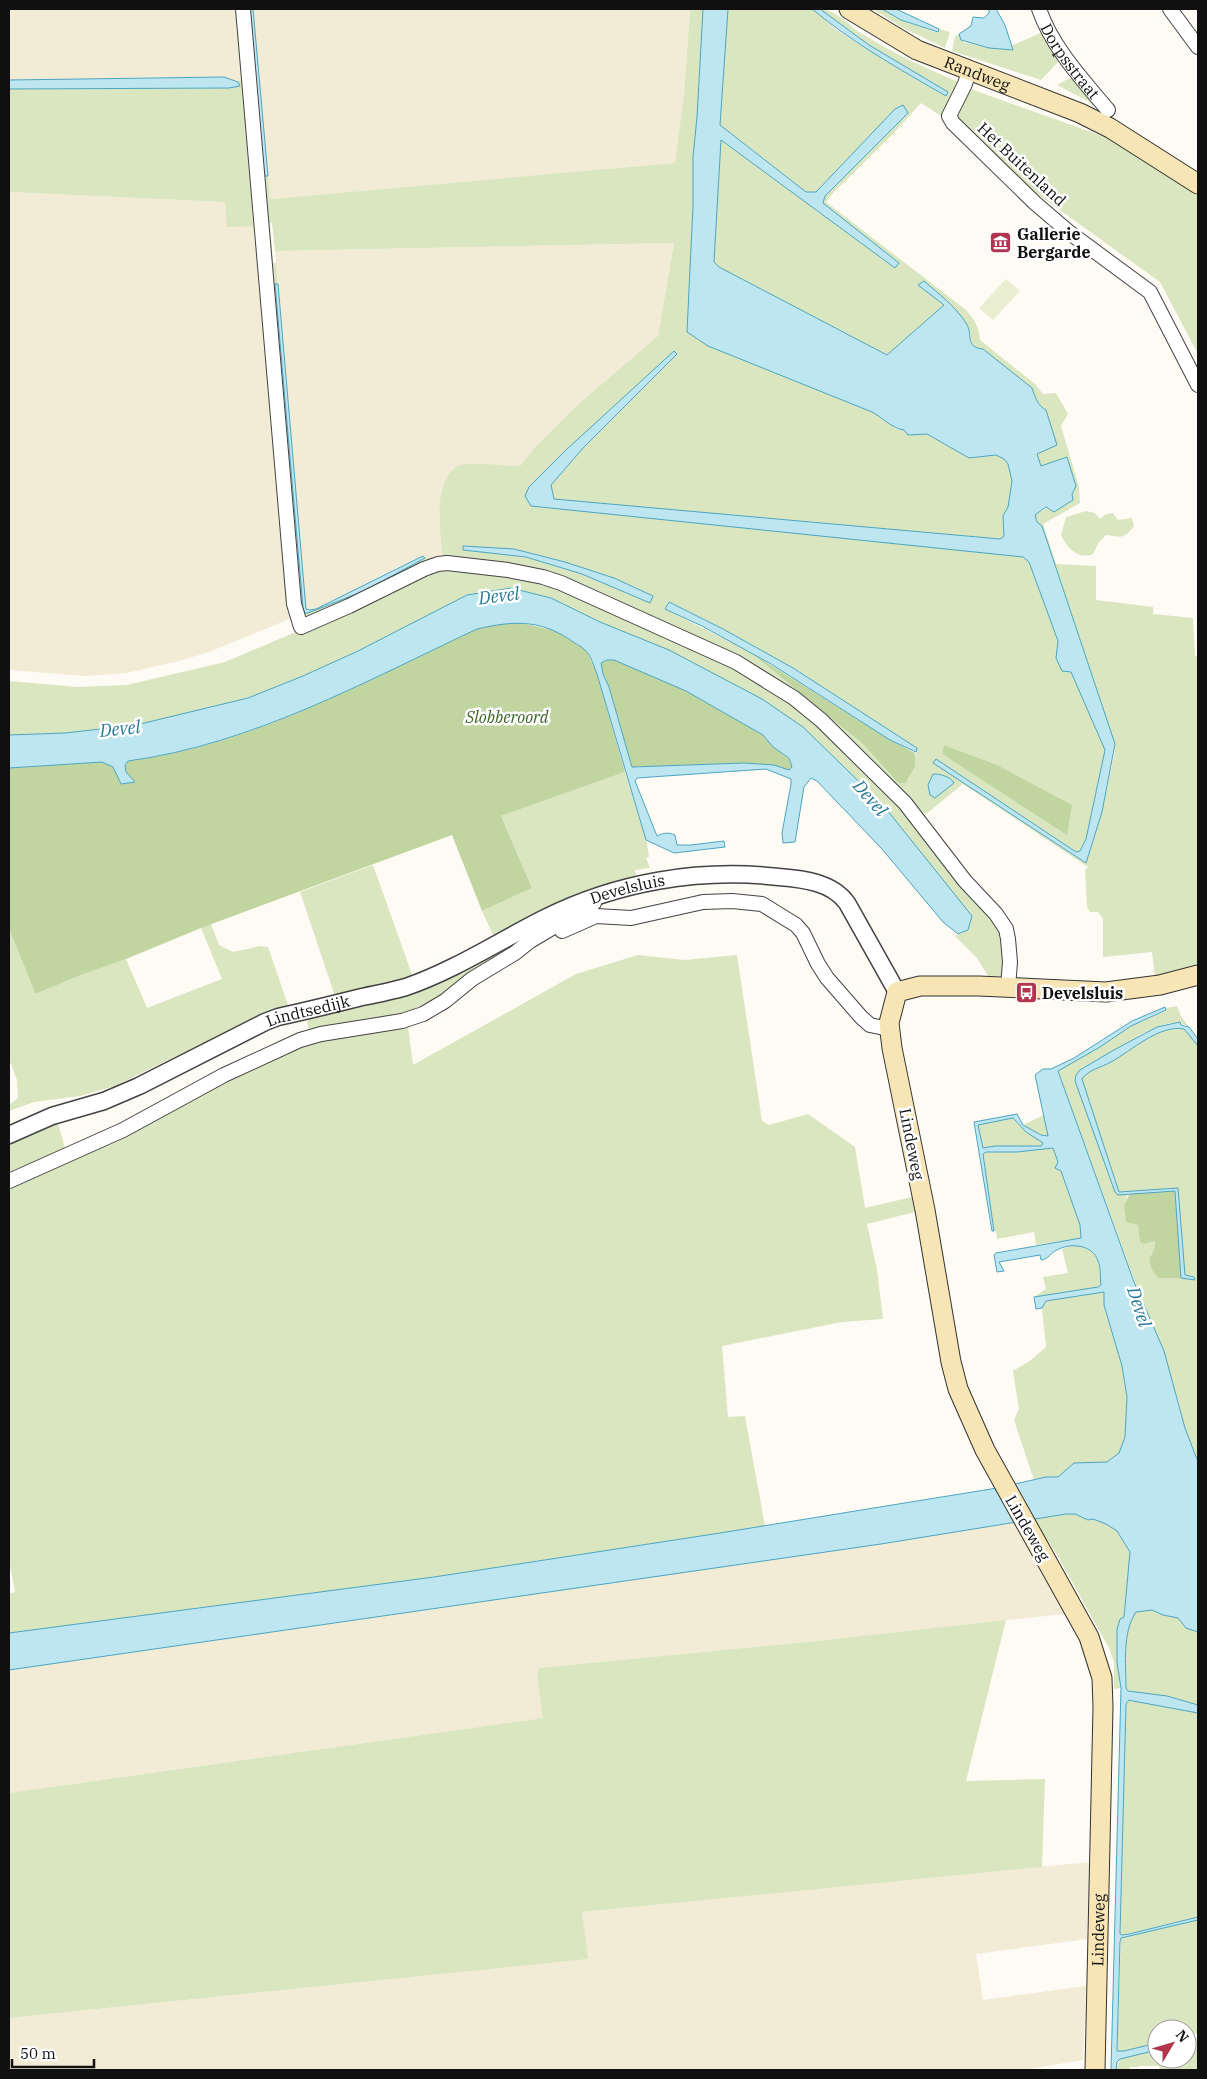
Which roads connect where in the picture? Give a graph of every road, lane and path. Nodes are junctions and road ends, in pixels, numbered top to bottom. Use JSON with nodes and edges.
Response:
{"nodes":[{"id":1,"x":243,"y":9,"type":"edge"},
{"id":2,"x":849,"y":9,"type":"edge"},
{"id":3,"x":1039,"y":9,"type":"edge"},
{"id":4,"x":1170,"y":9,"type":"edge"},
{"id":5,"x":1198,"y":47,"type":"edge"},
{"id":6,"x":969,"y":71,"type":"junction"},
{"id":7,"x":1109,"y":119,"type":"junction"},
{"id":8,"x":1198,"y":184,"type":"edge"},
{"id":9,"x":1198,"y":385,"type":"edge"},
{"id":10,"x":608,"y":893,"type":"junction"},
{"id":11,"x":515,"y":953,"type":"junction"},
{"id":12,"x":1198,"y":975,"type":"edge"},
{"id":13,"x":1008,"y":987,"type":"junction"},
{"id":14,"x":897,"y":992,"type":"junction"},
{"id":15,"x":890,"y":1029,"type":"junction"},
{"id":16,"x":9,"y":1135,"type":"edge"},
{"id":17,"x":9,"y":1181,"type":"edge"},
{"id":18,"x":1095,"y":2070,"type":"edge"}],
"edges":[{"from":1,"to":13,"type":"street"},
{"from":2,"to":6,"type":"main road","name":"Randweg"},
{"from":3,"to":7,"type":"street","name":"Dorpsstraat"},
{"from":4,"to":5,"type":"street"},
{"from":6,"to":7,"type":"main road","name":"Randweg"},
{"from":6,"to":9,"type":"street","name":"Het Buitenland"},
{"from":7,"to":8,"type":"main road","name":"Dorpsstraat"},
{"from":10,"to":11,"type":"street","name":"Develsluis"},
{"from":10,"to":14,"type":"street","name":"Develsluis"},
{"from":10,"to":16,"type":"street","name":"Lindtsedijk"},
{"from":11,"to":15,"type":"street","name":"Develsluis"},
{"from":11,"to":17,"type":"street","name":"Lindtsedijk"},
{"from":12,"to":13,"type":"main road"},
{"from":13,"to":14,"type":"main road"},
{"from":14,"to":15,"type":"main road","name":"Lindeweg"},
{"from":15,"to":18,"type":"main road","name":"Lindeweg"}]}
